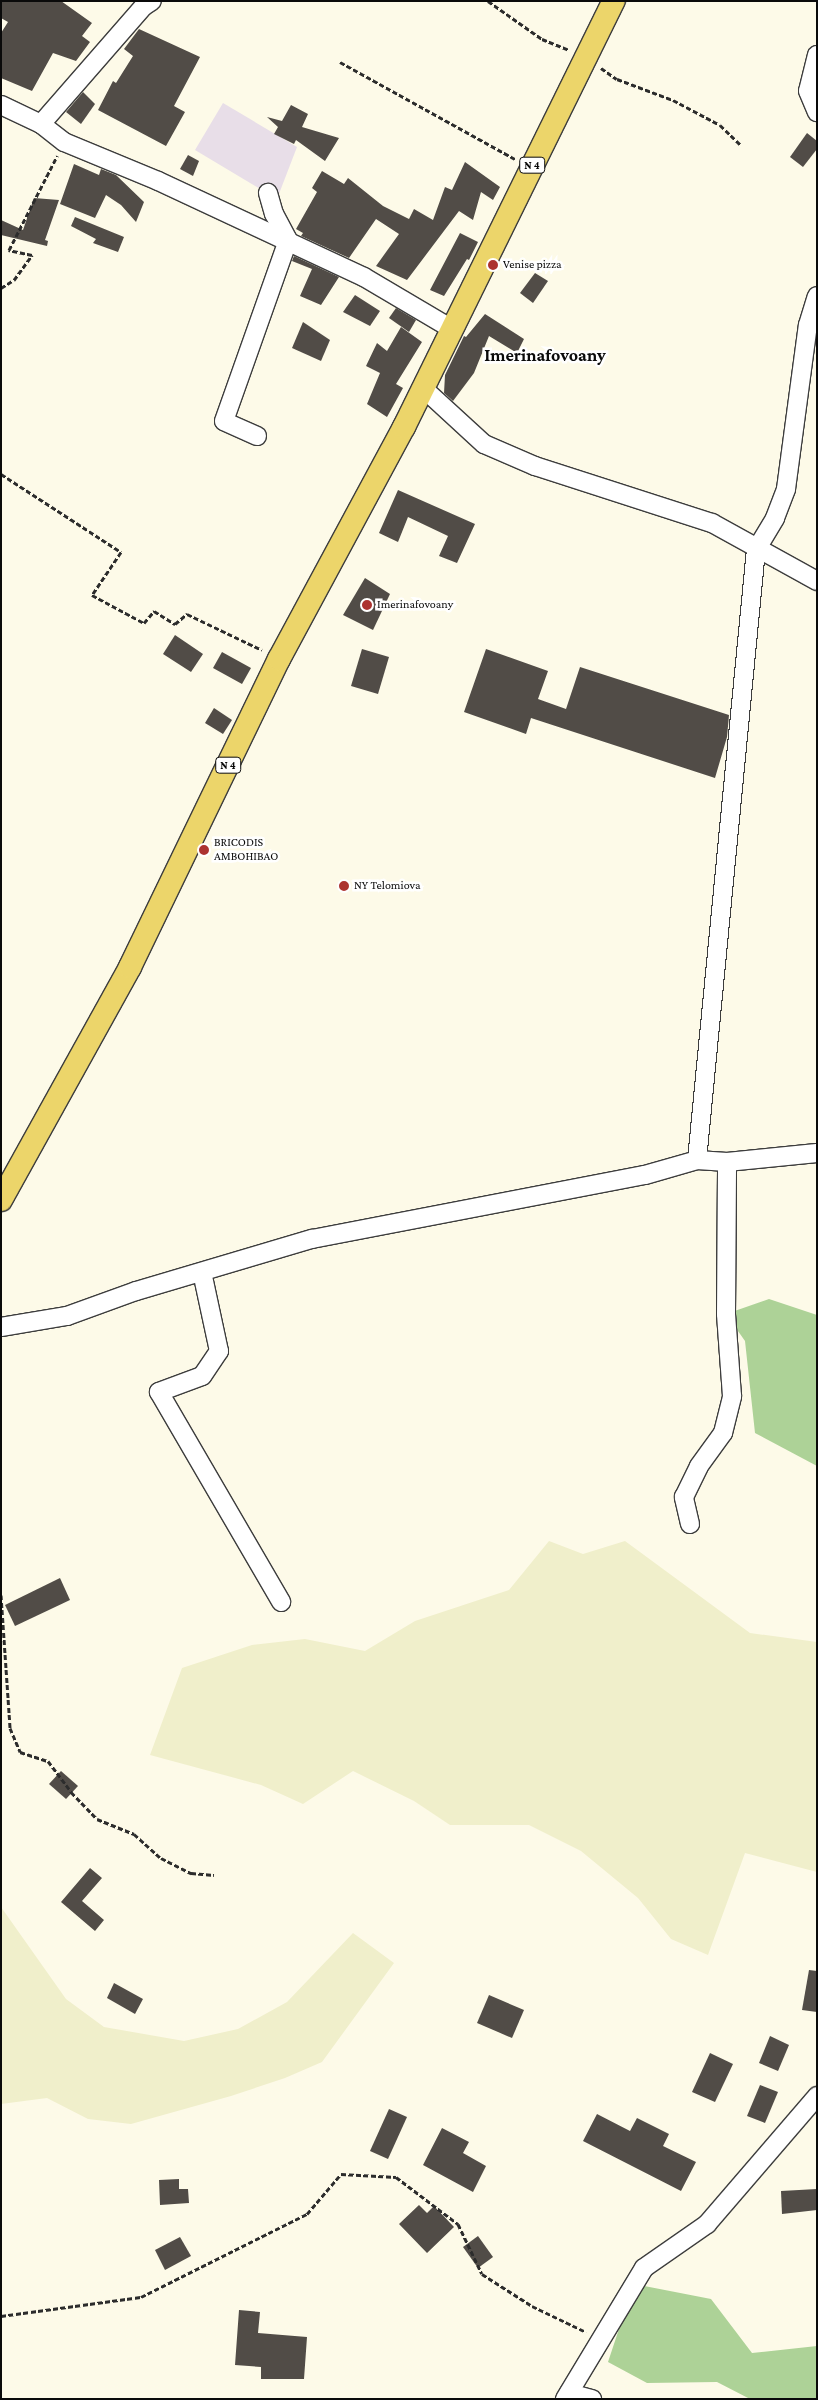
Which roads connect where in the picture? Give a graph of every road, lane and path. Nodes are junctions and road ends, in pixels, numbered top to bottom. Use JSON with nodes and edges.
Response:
{"nodes":[{"id":1,"x":152,"y":1,"type":"edge"},
{"id":2,"x":488,"y":1,"type":"edge"},
{"id":3,"x":614,"y":1,"type":"edge"},
{"id":4,"x":817,"y":55,"type":"edge"},
{"id":5,"x":585,"y":57,"type":"junction"},
{"id":6,"x":340,"y":62,"type":"dead end"},
{"id":7,"x":1,"y":105,"type":"edge"},
{"id":8,"x":817,"y":112,"type":"edge"},
{"id":9,"x":41,"y":124,"type":"junction"},
{"id":10,"x":64,"y":142,"type":"junction"},
{"id":11,"x":741,"y":145,"type":"dead end"},
{"id":12,"x":531,"y":168,"type":"junction"},
{"id":13,"x":268,"y":193,"type":"dead end"},
{"id":14,"x":288,"y":240,"type":"junction"},
{"id":15,"x":1,"y":288,"type":"edge"},
{"id":16,"x":817,"y":296,"type":"edge"},
{"id":17,"x":452,"y":329,"type":"junction"},
{"id":18,"x":423,"y":388,"type":"junction"},
{"id":19,"x":257,"y":436,"type":"dead end"},
{"id":20,"x":1,"y":474,"type":"edge"},
{"id":21,"x":756,"y":550,"type":"junction"},
{"id":22,"x":817,"y":581,"type":"edge"},
{"id":23,"x":279,"y":659,"type":"junction"},
{"id":24,"x":817,"y":1153,"type":"edge"},
{"id":25,"x":697,"y":1160,"type":"junction"},
{"id":26,"x":727,"y":1162,"type":"junction"},
{"id":27,"x":1,"y":1200,"type":"edge"},
{"id":28,"x":202,"y":1272,"type":"junction"},
{"id":29,"x":1,"y":1327,"type":"edge"},
{"id":30,"x":690,"y":1524,"type":"dead end"},
{"id":31,"x":1,"y":1595,"type":"edge"},
{"id":32,"x":281,"y":1602,"type":"dead end"},
{"id":33,"x":214,"y":1875,"type":"dead end"},
{"id":34,"x":817,"y":2096,"type":"edge"},
{"id":35,"x":1,"y":2316,"type":"edge"},
{"id":36,"x":601,"y":2339,"type":"junction"},
{"id":37,"x":567,"y":2396,"type":"edge"},
{"id":38,"x":592,"y":2399,"type":"edge"}],
"edges":[{"from":1,"to":9,"type":"street"},
{"from":2,"to":5,"type":"path"},
{"from":3,"to":5,"type":"main road","number":"N 4"},
{"from":4,"to":8,"type":"street"},
{"from":5,"to":11,"type":"path"},
{"from":5,"to":12,"type":"main road","number":"N 4"},
{"from":6,"to":12,"type":"path"},
{"from":7,"to":9,"type":"street"},
{"from":9,"to":10,"type":"street"},
{"from":10,"to":14,"type":"street"},
{"from":10,"to":15,"type":"path"},
{"from":12,"to":17,"type":"main road","number":"N 4"},
{"from":13,"to":14,"type":"street"},
{"from":14,"to":17,"type":"street"},
{"from":14,"to":19,"type":"street"},
{"from":16,"to":21,"type":"street"},
{"from":17,"to":18,"type":"main road","number":"N 4"},
{"from":18,"to":21,"type":"street"},
{"from":18,"to":23,"type":"main road","number":"N 4"},
{"from":20,"to":23,"type":"path"},
{"from":21,"to":22,"type":"street"},
{"from":21,"to":25,"type":"street"},
{"from":23,"to":27,"type":"main road","number":"N 4"},
{"from":24,"to":26,"type":"street"},
{"from":25,"to":26,"type":"street"},
{"from":25,"to":28,"type":"street"},
{"from":26,"to":30,"type":"street"},
{"from":28,"to":29,"type":"street"},
{"from":28,"to":32,"type":"street"},
{"from":31,"to":33,"type":"path"},
{"from":34,"to":36,"type":"street"},
{"from":35,"to":36,"type":"path"},
{"from":36,"to":37,"type":"street"},
{"from":37,"to":38,"type":"street"}]}
